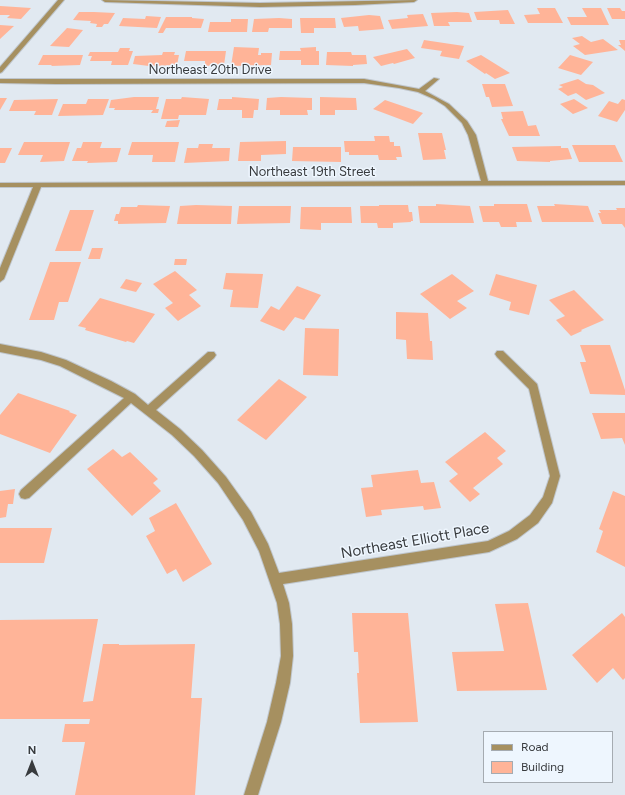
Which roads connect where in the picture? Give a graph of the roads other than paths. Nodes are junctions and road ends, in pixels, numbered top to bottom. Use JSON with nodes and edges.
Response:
{"nodes":[{"id":1,"x":61,"y":0,"type":"edge"},
{"id":2,"x":105,"y":0,"type":"edge"},
{"id":3,"x":414,"y":0,"type":"edge"},
{"id":4,"x":143,"y":1,"type":"edge"},
{"id":5,"x":299,"y":2,"type":"edge"},
{"id":6,"x":0,"y":71,"type":"edge"},
{"id":7,"x":436,"y":79,"type":"dead end"},
{"id":8,"x":0,"y":81,"type":"edge"},
{"id":9,"x":420,"y":91,"type":"junction"},
{"id":10,"x":485,"y":183,"type":"junction"},
{"id":11,"x":625,"y":183,"type":"edge"},
{"id":12,"x":0,"y":185,"type":"edge"},
{"id":13,"x":38,"y":185,"type":"junction"},
{"id":14,"x":0,"y":279,"type":"edge"},
{"id":15,"x":0,"y":348,"type":"edge"},
{"id":16,"x":500,"y":354,"type":"dead end"},
{"id":17,"x":211,"y":355,"type":"dead end"},
{"id":18,"x":131,"y":397,"type":"junction"},
{"id":19,"x":149,"y":410,"type":"junction"},
{"id":20,"x":25,"y":494,"type":"dead end"},
{"id":21,"x":276,"y":579,"type":"junction"},
{"id":22,"x":251,"y":795,"type":"edge"}],
"edges":[{"from":1,"to":6,"type":"street"},
{"from":2,"to":4,"type":"street"},
{"from":3,"to":5,"type":"street"},
{"from":4,"to":5,"type":"street"},
{"from":7,"to":9,"type":"street"},
{"from":8,"to":9,"type":"street","name":"Northeast 20th Drive"},
{"from":9,"to":10,"type":"street","name":"Northeast 20th Drive"},
{"from":10,"to":11,"type":"street","name":"Northeast 19th Street"},
{"from":10,"to":13,"type":"street","name":"Northeast 19th Street"},
{"from":12,"to":13,"type":"street","name":"Northeast 19th Street"},
{"from":13,"to":14,"type":"street"},
{"from":15,"to":18,"type":"street"},
{"from":16,"to":21,"type":"street","name":"Northeast Elliott Place"},
{"from":17,"to":19,"type":"street"},
{"from":18,"to":19,"type":"street"},
{"from":18,"to":20,"type":"street"},
{"from":19,"to":21,"type":"street"},
{"from":21,"to":22,"type":"street"}]}
